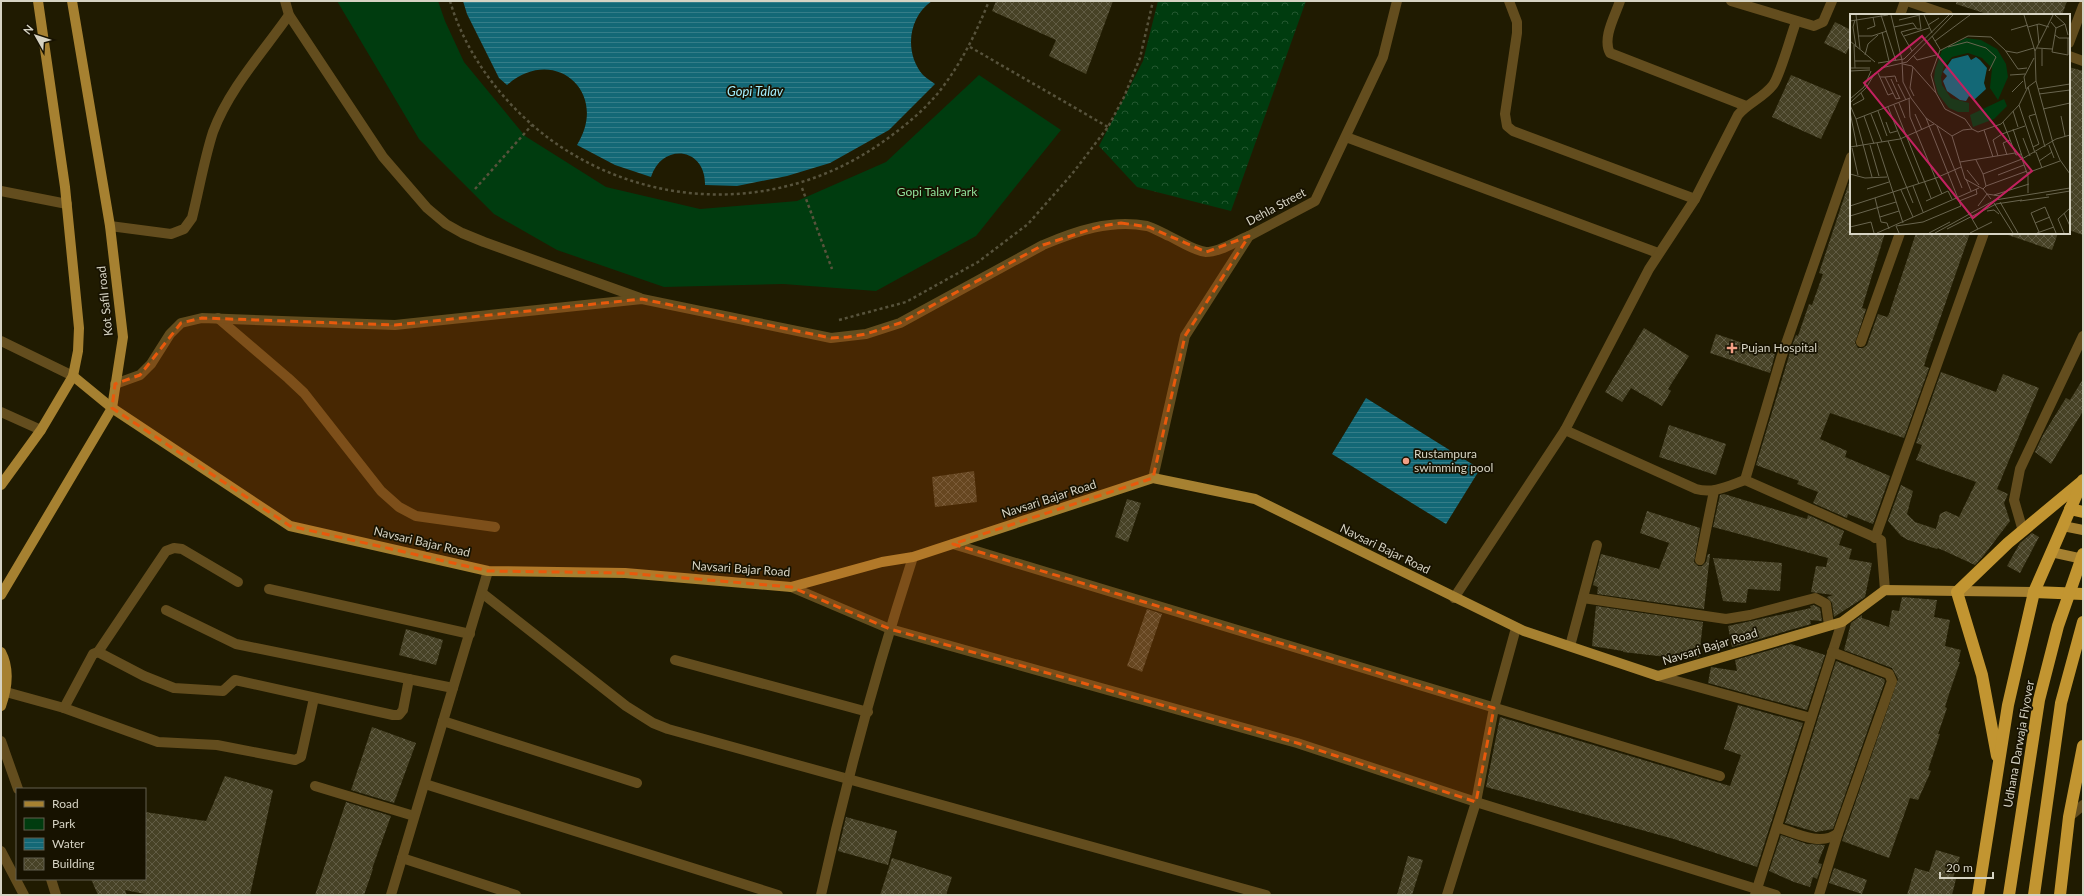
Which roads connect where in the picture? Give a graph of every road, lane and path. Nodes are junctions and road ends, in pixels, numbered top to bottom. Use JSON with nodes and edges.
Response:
{"nodes":[{"id":1,"x":38,"y":1,"type":"edge"},
{"id":2,"x":72,"y":1,"type":"edge"},
{"id":3,"x":285,"y":1,"type":"edge"},
{"id":4,"x":450,"y":1,"type":"edge"},
{"id":5,"x":989,"y":1,"type":"edge"},
{"id":6,"x":1153,"y":1,"type":"edge"},
{"id":7,"x":1397,"y":1,"type":"edge"},
{"id":8,"x":1509,"y":1,"type":"edge"},
{"id":9,"x":1620,"y":1,"type":"edge"},
{"id":10,"x":1731,"y":1,"type":"edge"},
{"id":11,"x":1832,"y":1,"type":"edge"},
{"id":12,"x":1906,"y":1,"type":"edge"},
{"id":13,"x":2083,"y":6,"type":"edge"},
{"id":14,"x":289,"y":14,"type":"junction"},
{"id":15,"x":1900,"y":14,"type":"edge"},
{"id":16,"x":1945,"y":14,"type":"edge"},
{"id":17,"x":1796,"y":22,"type":"junction"},
{"id":18,"x":2070,"y":40,"type":"edge"},
{"id":19,"x":970,"y":47,"type":"junction"},
{"id":20,"x":2070,"y":56,"type":"edge"},
{"id":21,"x":2083,"y":61,"type":"edge"},
{"id":22,"x":1746,"y":106,"type":"junction"},
{"id":23,"x":532,"y":126,"type":"junction"},
{"id":24,"x":1108,"y":127,"type":"junction"},
{"id":25,"x":1346,"y":136,"type":"junction"},
{"id":26,"x":1850,"y":160,"type":"edge"},
{"id":27,"x":802,"y":188,"type":"dead end"},
{"id":28,"x":475,"y":189,"type":"dead end"},
{"id":29,"x":1,"y":191,"type":"edge"},
{"id":30,"x":1695,"y":199,"type":"junction"},
{"id":31,"x":67,"y":204,"type":"junction"},
{"id":32,"x":110,"y":226,"type":"junction"},
{"id":33,"x":1900,"y":234,"type":"edge"},
{"id":34,"x":1984,"y":234,"type":"edge"},
{"id":35,"x":1249,"y":236,"type":"junction"},
{"id":36,"x":1658,"y":253,"type":"junction"},
{"id":37,"x":832,"y":269,"type":"dead end"},
{"id":38,"x":642,"y":299,"type":"junction"},
{"id":39,"x":218,"y":318,"type":"junction"},
{"id":40,"x":839,"y":320,"type":"dead end"},
{"id":41,"x":2083,"y":336,"type":"edge"},
{"id":42,"x":1,"y":341,"type":"edge"},
{"id":43,"x":1861,"y":342,"type":"dead end"},
{"id":44,"x":73,"y":376,"type":"junction"},
{"id":45,"x":115,"y":384,"type":"junction"},
{"id":46,"x":112,"y":408,"type":"junction"},
{"id":47,"x":1,"y":412,"type":"edge"},
{"id":48,"x":41,"y":430,"type":"junction"},
{"id":49,"x":1565,"y":430,"type":"junction"},
{"id":50,"x":1153,"y":478,"type":"junction"},
{"id":51,"x":1745,"y":480,"type":"junction"},
{"id":52,"x":2083,"y":480,"type":"edge"},
{"id":53,"x":1,"y":485,"type":"edge"},
{"id":54,"x":1714,"y":491,"type":"junction"},
{"id":55,"x":2070,"y":509,"type":"junction"},
{"id":56,"x":2083,"y":512,"type":"edge"},
{"id":57,"x":2063,"y":526,"type":"junction"},
{"id":58,"x":495,"y":527,"type":"dead end"},
{"id":59,"x":2083,"y":530,"type":"edge"},
{"id":60,"x":2023,"y":531,"type":"junction"},
{"id":61,"x":1875,"y":538,"type":"junction"},
{"id":62,"x":953,"y":544,"type":"junction"},
{"id":63,"x":1597,"y":545,"type":"dead end"},
{"id":64,"x":2051,"y":552,"type":"junction"},
{"id":65,"x":2083,"y":554,"type":"edge"},
{"id":66,"x":913,"y":557,"type":"junction"},
{"id":67,"x":2083,"y":559,"type":"edge"},
{"id":68,"x":1700,"y":560,"type":"dead end"},
{"id":69,"x":488,"y":571,"type":"junction"},
{"id":70,"x":238,"y":582,"type":"dead end"},
{"id":71,"x":791,"y":587,"type":"junction"},
{"id":72,"x":269,"y":589,"type":"dead end"},
{"id":73,"x":1885,"y":590,"type":"junction"},
{"id":74,"x":1957,"y":592,"type":"junction"},
{"id":75,"x":2034,"y":592,"type":"junction"},
{"id":76,"x":482,"y":593,"type":"junction"},
{"id":77,"x":2083,"y":594,"type":"edge"},
{"id":78,"x":1,"y":595,"type":"edge"},
{"id":79,"x":1454,"y":598,"type":"junction"},
{"id":80,"x":1583,"y":598,"type":"junction"},
{"id":81,"x":166,"y":610,"type":"dead end"},
{"id":82,"x":1842,"y":622,"type":"junction"},
{"id":83,"x":2083,"y":622,"type":"edge"},
{"id":84,"x":1829,"y":625,"type":"junction"},
{"id":85,"x":1516,"y":628,"type":"junction"},
{"id":86,"x":890,"y":629,"type":"junction"},
{"id":87,"x":470,"y":634,"type":"junction"},
{"id":88,"x":1570,"y":646,"type":"junction"},
{"id":89,"x":1,"y":652,"type":"edge"},
{"id":90,"x":98,"y":652,"type":"junction"},
{"id":91,"x":1832,"y":652,"type":"junction"},
{"id":92,"x":676,"y":660,"type":"dead end"},
{"id":93,"x":1658,"y":676,"type":"junction"},
{"id":94,"x":409,"y":679,"type":"junction"},
{"id":95,"x":453,"y":688,"type":"junction"},
{"id":96,"x":6,"y":692,"type":"junction"},
{"id":97,"x":314,"y":698,"type":"junction"},
{"id":98,"x":1,"y":706,"type":"edge"},
{"id":99,"x":64,"y":708,"type":"junction"},
{"id":100,"x":1494,"y":708,"type":"junction"},
{"id":101,"x":868,"y":712,"type":"junction"},
{"id":102,"x":1811,"y":718,"type":"junction"},
{"id":103,"x":444,"y":721,"type":"junction"},
{"id":104,"x":1,"y":741,"type":"edge"},
{"id":105,"x":2083,"y":746,"type":"edge"},
{"id":106,"x":1999,"y":765,"type":"junction"},
{"id":107,"x":1720,"y":776,"type":"dead end"},
{"id":108,"x":850,"y":779,"type":"junction"},
{"id":109,"x":638,"y":783,"type":"dead end"},
{"id":110,"x":425,"y":784,"type":"junction"},
{"id":111,"x":315,"y":786,"type":"dead end"},
{"id":112,"x":18,"y":788,"type":"edge"},
{"id":113,"x":1476,"y":802,"type":"junction"},
{"id":114,"x":2083,"y":805,"type":"edge"},
{"id":115,"x":414,"y":816,"type":"junction"},
{"id":116,"x":2069,"y":817,"type":"junction"},
{"id":117,"x":1777,"y":827,"type":"junction"},
{"id":118,"x":1838,"y":833,"type":"junction"},
{"id":119,"x":1,"y":851,"type":"edge"},
{"id":120,"x":402,"y":858,"type":"junction"},
{"id":121,"x":16,"y":880,"type":"edge"},
{"id":122,"x":16,"y":880,"type":"edge"},
{"id":123,"x":51,"y":880,"type":"edge"},
{"id":124,"x":1756,"y":892,"type":"edge"},
{"id":125,"x":24,"y":895,"type":"edge"},
{"id":126,"x":56,"y":895,"type":"edge"},
{"id":127,"x":391,"y":895,"type":"edge"},
{"id":128,"x":516,"y":895,"type":"edge"},
{"id":129,"x":778,"y":895,"type":"edge"},
{"id":130,"x":821,"y":895,"type":"edge"},
{"id":131,"x":1266,"y":895,"type":"edge"},
{"id":132,"x":1448,"y":895,"type":"edge"},
{"id":133,"x":1776,"y":895,"type":"edge"},
{"id":134,"x":1819,"y":895,"type":"edge"},
{"id":135,"x":1978,"y":895,"type":"edge"},
{"id":136,"x":2009,"y":895,"type":"edge"},
{"id":137,"x":2034,"y":895,"type":"edge"},
{"id":138,"x":2060,"y":895,"type":"edge"}],
"edges":[{"from":1,"to":31,"type":"main road"},
{"from":2,"to":32,"type":"main road","name":"Kot Safil road"},
{"from":3,"to":14,"type":"street"},
{"from":4,"to":23,"type":"path"},
{"from":5,"to":19,"type":"path"},
{"from":6,"to":24,"type":"path"},
{"from":7,"to":25,"type":"street","name":"Dehla Street"},
{"from":8,"to":30,"type":"street"},
{"from":9,"to":22,"type":"street"},
{"from":10,"to":17,"type":"street"},
{"from":11,"to":17,"type":"street"},
{"from":12,"to":15,"type":"street"},
{"from":12,"to":16,"type":"street"},
{"from":13,"to":18,"type":"street"},
{"from":14,"to":32,"type":"street"},
{"from":14,"to":38,"type":"street"},
{"from":17,"to":22,"type":"street"},
{"from":19,"to":23,"type":"path"},
{"from":19,"to":24,"type":"path"},
{"from":20,"to":21,"type":"street"},
{"from":22,"to":30,"type":"street"},
{"from":23,"to":28,"type":"path"},
{"from":24,"to":40,"type":"path"},
{"from":25,"to":35,"type":"street","name":"Dehla Street"},
{"from":25,"to":36,"type":"street"},
{"from":26,"to":51,"type":"street"},
{"from":27,"to":37,"type":"path"},
{"from":29,"to":31,"type":"street"},
{"from":30,"to":36,"type":"street"},
{"from":31,"to":44,"type":"main road"},
{"from":32,"to":45,"type":"main road","name":"Kot Safil road"},
{"from":33,"to":43,"type":"street"},
{"from":34,"to":61,"type":"street"},
{"from":35,"to":38,"type":"street"},
{"from":35,"to":50,"type":"street","name":"Dehla Street"},
{"from":36,"to":49,"type":"street"},
{"from":38,"to":39,"type":"street"},
{"from":39,"to":45,"type":"street"},
{"from":39,"to":58,"type":"street"},
{"from":41,"to":60,"type":"street"},
{"from":42,"to":44,"type":"street"},
{"from":44,"to":46,"type":"main road","name":"Navsari Bajar Road"},
{"from":44,"to":48,"type":"main road"},
{"from":45,"to":46,"type":"main road","name":"Kot Safil road"},
{"from":46,"to":69,"type":"main road","name":"Navsari Bajar Road"},
{"from":46,"to":78,"type":"main road","name":"Kot Safil road"},
{"from":47,"to":48,"type":"street"},
{"from":48,"to":53,"type":"main road"},
{"from":49,"to":54,"type":"street"},
{"from":49,"to":79,"type":"street"},
{"from":50,"to":62,"type":"main road","name":"Navsari Bajar Road"},
{"from":50,"to":79,"type":"main road","name":"Navsari Bajar Road"},
{"from":51,"to":54,"type":"street"},
{"from":51,"to":61,"type":"street"},
{"from":52,"to":55,"type":"highway"},
{"from":52,"to":60,"type":"highway"},
{"from":54,"to":68,"type":"street"},
{"from":55,"to":56,"type":"highway"},
{"from":55,"to":57,"type":"highway"},
{"from":57,"to":59,"type":"main road"},
{"from":57,"to":64,"type":"highway"},
{"from":60,"to":74,"type":"highway"},
{"from":61,"to":73,"type":"street"},
{"from":62,"to":66,"type":"main road","name":"Navsari Bajar Road"},
{"from":62,"to":100,"type":"street"},
{"from":63,"to":80,"type":"street"},
{"from":64,"to":67,"type":"main road"},
{"from":64,"to":75,"type":"highway"},
{"from":65,"to":136,"type":"highway","name":"Udhana Darwaja Flyover","bridge":true},
{"from":66,"to":71,"type":"main road","name":"Navsari Bajar Road"},
{"from":66,"to":86,"type":"street"},
{"from":69,"to":71,"type":"main road","name":"Navsari Bajar Road"},
{"from":69,"to":76,"type":"street"},
{"from":70,"to":90,"type":"street"},
{"from":71,"to":86,"type":"street"},
{"from":72,"to":87,"type":"street"},
{"from":73,"to":74,"type":"main road"},
{"from":73,"to":82,"type":"main road","name":"Navsari Bajar Road"},
{"from":74,"to":75,"type":"main road"},
{"from":74,"to":106,"type":"highway"},
{"from":75,"to":77,"type":"highway"},
{"from":75,"to":106,"type":"highway"},
{"from":76,"to":87,"type":"street"},
{"from":76,"to":108,"type":"street"},
{"from":79,"to":85,"type":"main road","name":"Navsari Bajar Road"},
{"from":80,"to":84,"type":"street"},
{"from":80,"to":88,"type":"street"},
{"from":81,"to":94,"type":"street"},
{"from":82,"to":84,"type":"main road","name":"Navsari Bajar Road"},
{"from":82,"to":91,"type":"street"},
{"from":83,"to":137,"type":"highway"},
{"from":84,"to":93,"type":"main road","name":"Navsari Bajar Road"},
{"from":85,"to":88,"type":"main road","name":"Navsari Bajar Road"},
{"from":85,"to":100,"type":"street"},
{"from":86,"to":101,"type":"street"},
{"from":86,"to":113,"type":"street"},
{"from":87,"to":95,"type":"street"},
{"from":88,"to":93,"type":"main road","name":"Navsari Bajar Road"},
{"from":89,"to":96,"type":"main road"},
{"from":90,"to":97,"type":"street"},
{"from":90,"to":99,"type":"street"},
{"from":91,"to":102,"type":"street"},
{"from":91,"to":118,"type":"street"},
{"from":92,"to":101,"type":"street"},
{"from":93,"to":102,"type":"street"},
{"from":94,"to":95,"type":"street"},
{"from":94,"to":97,"type":"street"},
{"from":95,"to":103,"type":"street"},
{"from":96,"to":98,"type":"main road"},
{"from":96,"to":99,"type":"street"},
{"from":97,"to":99,"type":"street"},
{"from":100,"to":107,"type":"street"},
{"from":100,"to":113,"type":"street"},
{"from":101,"to":108,"type":"street"},
{"from":102,"to":117,"type":"street"},
{"from":103,"to":109,"type":"street"},
{"from":103,"to":110,"type":"street"},
{"from":104,"to":112,"type":"street"},
{"from":105,"to":116,"type":"highway"},
{"from":106,"to":135,"type":"highway"},
{"from":108,"to":130,"type":"street"},
{"from":108,"to":131,"type":"street"},
{"from":110,"to":115,"type":"street"},
{"from":110,"to":129,"type":"street"},
{"from":111,"to":115,"type":"street"},
{"from":113,"to":124,"type":"street"},
{"from":113,"to":132,"type":"street"},
{"from":114,"to":116,"type":"street"},
{"from":115,"to":120,"type":"street"},
{"from":116,"to":138,"type":"highway"},
{"from":117,"to":118,"type":"street"},
{"from":117,"to":124,"type":"street"},
{"from":118,"to":134,"type":"street"},
{"from":119,"to":122,"type":"street"},
{"from":120,"to":127,"type":"street"},
{"from":120,"to":128,"type":"street"},
{"from":121,"to":125,"type":"street"},
{"from":123,"to":126,"type":"street"},
{"from":124,"to":133,"type":"street"}]}
